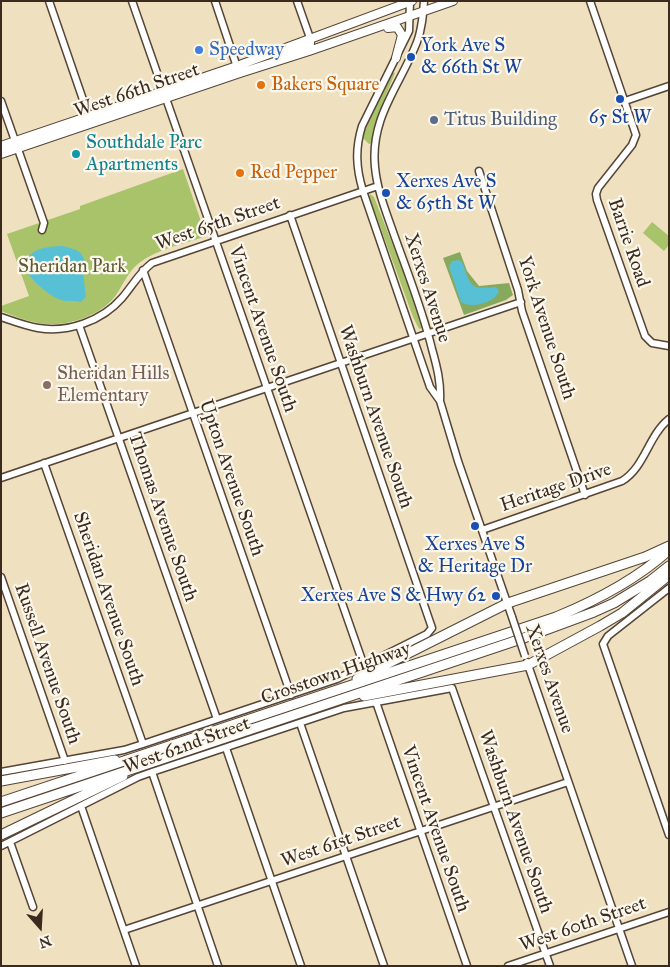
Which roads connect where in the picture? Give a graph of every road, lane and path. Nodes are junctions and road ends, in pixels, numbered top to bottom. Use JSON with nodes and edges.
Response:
{"nodes":[{"id":1,"x":49,"y":1,"type":"edge"},
{"id":2,"x":132,"y":1,"type":"edge"},
{"id":3,"x":215,"y":1,"type":"edge"},
{"id":4,"x":297,"y":1,"type":"edge"},
{"id":5,"x":411,"y":1,"type":"edge"},
{"id":6,"x":424,"y":1,"type":"edge"},
{"id":7,"x":454,"y":1,"type":"edge"},
{"id":8,"x":590,"y":1,"type":"edge"},
{"id":9,"x":423,"y":12,"type":"junction"},
{"id":10,"x":411,"y":17,"type":"junction"},
{"id":11,"x":356,"y":35,"type":"junction"},
{"id":12,"x":310,"y":38,"type":"junction"},
{"id":13,"x":394,"y":61,"type":"junction"},
{"id":14,"x":271,"y":64,"type":"junction"},
{"id":15,"x":238,"y":69,"type":"junction"},
{"id":16,"x":669,"y":86,"type":"edge"},
{"id":17,"x":165,"y":94,"type":"junction"},
{"id":18,"x":1,"y":101,"type":"edge"},
{"id":19,"x":625,"y":101,"type":"junction"},
{"id":20,"x":90,"y":119,"type":"junction"},
{"id":21,"x":16,"y":144,"type":"junction"},
{"id":22,"x":1,"y":146,"type":"edge"},
{"id":23,"x":1,"y":154,"type":"edge"},
{"id":24,"x":479,"y":171,"type":"dead end"},
{"id":25,"x":378,"y":186,"type":"junction"},
{"id":26,"x":363,"y":191,"type":"junction"},
{"id":27,"x":290,"y":216,"type":"junction"},
{"id":28,"x":42,"y":230,"type":"dead end"},
{"id":29,"x":216,"y":241,"type":"junction"},
{"id":30,"x":143,"y":270,"type":"junction"},
{"id":31,"x":521,"y":302,"type":"junction"},
{"id":32,"x":1,"y":317,"type":"edge"},
{"id":33,"x":79,"y":325,"type":"junction"},
{"id":34,"x":428,"y":334,"type":"junction"},
{"id":35,"x":414,"y":338,"type":"junction"},
{"id":36,"x":669,"y":346,"type":"edge"},
{"id":37,"x":341,"y":363,"type":"junction"},
{"id":38,"x":267,"y":388,"type":"junction"},
{"id":39,"x":440,"y":401,"type":"junction"},
{"id":40,"x":193,"y":413,"type":"junction"},
{"id":41,"x":669,"y":419,"type":"edge"},
{"id":42,"x":119,"y":438,"type":"junction"},
{"id":43,"x":44,"y":463,"type":"junction"},
{"id":44,"x":1,"y":478,"type":"edge"},
{"id":45,"x":585,"y":495,"type":"junction"},
{"id":46,"x":482,"y":530,"type":"junction"},
{"id":47,"x":669,"y":546,"type":"edge"},
{"id":48,"x":669,"y":550,"type":"edge"},
{"id":49,"x":669,"y":566,"type":"edge"},
{"id":50,"x":669,"y":575,"type":"edge"},
{"id":51,"x":1,"y":577,"type":"edge"},
{"id":52,"x":668,"y":591,"type":"edge"},
{"id":53,"x":508,"y":603,"type":"junction"},
{"id":54,"x":432,"y":628,"type":"joint"},
{"id":55,"x":364,"y":666,"type":"junction"},
{"id":56,"x":528,"y":666,"type":"junction"},
{"id":57,"x":452,"y":688,"type":"joint"},
{"id":58,"x":291,"y":695,"type":"junction"},
{"id":59,"x":317,"y":702,"type":"junction"},
{"id":60,"x":376,"y":702,"type":"junction"},
{"id":61,"x":217,"y":719,"type":"junction"},
{"id":62,"x":300,"y":723,"type":"junction"},
{"id":63,"x":143,"y":744,"type":"junction"},
{"id":64,"x":226,"y":748,"type":"junction"},
{"id":65,"x":164,"y":753,"type":"junction"},
{"id":66,"x":65,"y":761,"type":"junction"},
{"id":67,"x":1,"y":772,"type":"edge"},
{"id":68,"x":152,"y":772,"type":"junction"},
{"id":69,"x":1,"y":781,"type":"edge"},
{"id":70,"x":568,"y":782,"type":"junction"},
{"id":71,"x":1,"y":802,"type":"edge"},
{"id":72,"x":81,"y":806,"type":"junction"},
{"id":73,"x":494,"y":806,"type":"junction"},
{"id":74,"x":1,"y":813,"type":"edge"},
{"id":75,"x":420,"y":832,"type":"junction"},
{"id":76,"x":1,"y":835,"type":"edge"},
{"id":77,"x":669,"y":835,"type":"edge"},
{"id":78,"x":10,"y":842,"type":"junction"},
{"id":79,"x":1,"y":846,"type":"edge"},
{"id":80,"x":346,"y":856,"type":"junction"},
{"id":81,"x":272,"y":881,"type":"junction"},
{"id":82,"x":198,"y":905,"type":"junction"},
{"id":83,"x":33,"y":907,"type":"dead end"},
{"id":84,"x":669,"y":912,"type":"edge"},
{"id":85,"x":619,"y":929,"type":"junction"},
{"id":86,"x":124,"y":930,"type":"junction"},
{"id":87,"x":545,"y":954,"type":"junction"},
{"id":88,"x":136,"y":966,"type":"edge"},
{"id":89,"x":218,"y":966,"type":"edge"},
{"id":90,"x":301,"y":966,"type":"edge"},
{"id":91,"x":384,"y":966,"type":"edge"},
{"id":92,"x":466,"y":966,"type":"edge"},
{"id":93,"x":508,"y":966,"type":"edge"},
{"id":94,"x":550,"y":966,"type":"edge"},
{"id":95,"x":632,"y":966,"type":"edge"}],
"edges":[{"from":1,"to":20,"type":"street"},
{"from":2,"to":17,"type":"street","name":"Vincent Avenue South"},
{"from":3,"to":15,"type":"street"},
{"from":4,"to":12,"type":"street"},
{"from":5,"to":10,"type":"street"},
{"from":5,"to":12,"type":"main road","name":"West 66th Street"},
{"from":6,"to":9,"type":"street"},
{"from":7,"to":9,"type":"main road","name":"West 66th Street"},
{"from":8,"to":19,"type":"street","name":"Barrie Road"},
{"from":9,"to":10,"type":"main road","name":"West 66th Street"},
{"from":9,"to":25,"type":"street"},
{"from":10,"to":11,"type":"main road","name":"West 66th Street"},
{"from":10,"to":13,"type":"street"},
{"from":11,"to":13,"type":"main road"},
{"from":11,"to":14,"type":"main road","name":"West 66th Street"},
{"from":12,"to":14,"type":"main road"},
{"from":12,"to":15,"type":"main road","name":"West 66th Street"},
{"from":13,"to":26,"type":"street"},
{"from":14,"to":15,"type":"main road","name":"West 66th Street"},
{"from":15,"to":17,"type":"main road","name":"West 66th Street"},
{"from":16,"to":19,"type":"street"},
{"from":17,"to":20,"type":"main road","name":"West 66th Street"},
{"from":17,"to":29,"type":"street","name":"Vincent Avenue South"},
{"from":18,"to":21,"type":"street"},
{"from":19,"to":36,"type":"street","name":"Barrie Road"},
{"from":20,"to":21,"type":"main road","name":"West 66th Street"},
{"from":21,"to":22,"type":"main road","name":"West 66th Street"},
{"from":21,"to":23,"type":"main road","name":"West 66th Street"},
{"from":21,"to":28,"type":"street"},
{"from":24,"to":31,"type":"street","name":"York Avenue South"},
{"from":25,"to":26,"type":"street","name":"West 65th Street"},
{"from":25,"to":34,"type":"street","name":"Xerxes Avenue"},
{"from":26,"to":27,"type":"street","name":"West 65th Street"},
{"from":26,"to":35,"type":"street","name":"Xerxes Avenue"},
{"from":27,"to":29,"type":"street","name":"West 65th Street"},
{"from":27,"to":37,"type":"street","name":"Washburn Avenue South"},
{"from":29,"to":30,"type":"street","name":"West 65th Street"},
{"from":29,"to":38,"type":"street","name":"Vincent Avenue South"},
{"from":30,"to":33,"type":"street","name":"West 65th Street"},
{"from":30,"to":40,"type":"street","name":"Upton Avenue South"},
{"from":31,"to":34,"type":"street"},
{"from":31,"to":45,"type":"street","name":"York Avenue South"},
{"from":32,"to":33,"type":"street","name":"West 65th Street"},
{"from":33,"to":42,"type":"street","name":"Thomas Avenue South"},
{"from":34,"to":35,"type":"street"},
{"from":34,"to":39,"type":"street","name":"Xerxes Avenue"},
{"from":35,"to":37,"type":"street"},
{"from":35,"to":39,"type":"street","name":"Xerxes Avenue"},
{"from":37,"to":38,"type":"street"},
{"from":37,"to":54,"type":"street","name":"Washburn Avenue South"},
{"from":38,"to":40,"type":"street"},
{"from":38,"to":55,"type":"street","name":"Vincent Avenue South"},
{"from":39,"to":46,"type":"street","name":"Xerxes Avenue"},
{"from":40,"to":42,"type":"street"},
{"from":40,"to":58,"type":"street","name":"Upton Avenue South"},
{"from":41,"to":45,"type":"street","name":"Heritage Drive"},
{"from":42,"to":43,"type":"street"},
{"from":42,"to":61,"type":"street","name":"Thomas Avenue South"},
{"from":43,"to":44,"type":"street"},
{"from":43,"to":63,"type":"street","name":"Sheridan Avenue South"},
{"from":45,"to":46,"type":"street","name":"Heritage Drive"},
{"from":46,"to":53,"type":"street","name":"Xerxes Avenue"},
{"from":47,"to":53,"type":"highway"},
{"from":48,"to":59,"type":"highway","name":"Crosstown Highway"},
{"from":49,"to":59,"type":"highway","name":"Crosstown Highway"},
{"from":50,"to":56,"type":"highway"},
{"from":51,"to":66,"type":"street","name":"Russell Avenue South"},
{"from":52,"to":77,"type":"street"},
{"from":53,"to":56,"type":"street","name":"Xerxes Avenue","bridge":true},
{"from":53,"to":59,"type":"highway"},
{"from":54,"to":55,"type":"street","name":"West 62nd Street"},
{"from":55,"to":58,"type":"street","name":"West 62nd Street"},
{"from":56,"to":59,"type":"highway"},
{"from":56,"to":70,"type":"street","name":"Xerxes Avenue"},
{"from":57,"to":60,"type":"street","name":"West 62nd Street"},
{"from":57,"to":73,"type":"street","name":"Washburn Avenue South"},
{"from":58,"to":61,"type":"street","name":"West 62nd Street"},
{"from":59,"to":65,"type":"highway","name":"Crosstown Highway"},
{"from":60,"to":62,"type":"street","name":"West 62nd Street"},
{"from":60,"to":75,"type":"street","name":"Vincent Avenue South"},
{"from":61,"to":63,"type":"street","name":"West 62nd Street"},
{"from":62,"to":64,"type":"street","name":"West 62nd Street"},
{"from":62,"to":80,"type":"street"},
{"from":63,"to":66,"type":"street","name":"West 62nd Street"},
{"from":64,"to":68,"type":"street","name":"West 62nd Street"},
{"from":64,"to":81,"type":"street"},
{"from":65,"to":69,"type":"highway"},
{"from":65,"to":71,"type":"highway","name":"Crosstown Highway"},
{"from":65,"to":74,"type":"highway","name":"Crosstown Highway"},
{"from":65,"to":76,"type":"highway"},
{"from":66,"to":67,"type":"street","name":"West 62nd Street"},
{"from":68,"to":72,"type":"street","name":"West 62nd Street"},
{"from":68,"to":82,"type":"street"},
{"from":70,"to":73,"type":"street","name":"West 61st Street"},
{"from":70,"to":85,"type":"street","name":"Xerxes Avenue"},
{"from":72,"to":78,"type":"street","name":"West 62nd Street"},
{"from":72,"to":86,"type":"street"},
{"from":73,"to":75,"type":"street","name":"West 61st Street"},
{"from":73,"to":87,"type":"street","name":"Washburn Avenue South"},
{"from":75,"to":80,"type":"street","name":"West 61st Street"},
{"from":75,"to":92,"type":"street","name":"Vincent Avenue South"},
{"from":78,"to":79,"type":"street","name":"West 62nd Street"},
{"from":78,"to":83,"type":"street"},
{"from":80,"to":81,"type":"street","name":"West 61st Street"},
{"from":80,"to":91,"type":"street"},
{"from":81,"to":82,"type":"street","name":"West 61st Street"},
{"from":81,"to":90,"type":"street"},
{"from":82,"to":86,"type":"street","name":"West 61st Street"},
{"from":82,"to":89,"type":"street"},
{"from":84,"to":85,"type":"street","name":"West 60th Street"},
{"from":85,"to":87,"type":"street","name":"West 60th Street"},
{"from":85,"to":95,"type":"street","name":"Xerxes Avenue"},
{"from":86,"to":88,"type":"street"},
{"from":87,"to":93,"type":"street","name":"West 60th Street"},
{"from":87,"to":94,"type":"street","name":"Washburn Avenue South"}]}
